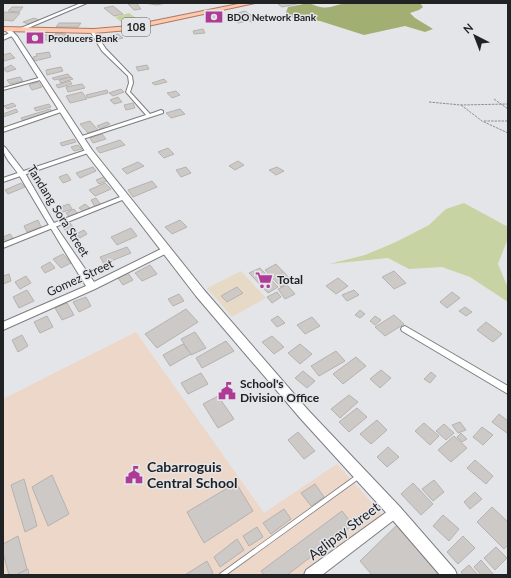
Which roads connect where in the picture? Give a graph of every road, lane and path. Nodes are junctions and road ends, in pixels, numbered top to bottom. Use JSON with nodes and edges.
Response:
{"nodes":[{"id":1,"x":85,"y":3,"type":"edge"},
{"id":2,"x":252,"y":3,"type":"edge"},
{"id":3,"x":92,"y":31,"type":"junction"},
{"id":4,"x":13,"y":32,"type":"edge"},
{"id":5,"x":3,"y":38,"type":"edge"},
{"id":6,"x":42,"y":78,"type":"junction"},
{"id":7,"x":3,"y":89,"type":"edge"},
{"id":8,"x":494,"y":99,"type":"dead end"},
{"id":9,"x":429,"y":102,"type":"dead end"},
{"id":10,"x":500,"y":104,"type":"junction"},
{"id":11,"x":508,"y":104,"type":"edge"},
{"id":12,"x":460,"y":106,"type":"junction"},
{"id":13,"x":508,"y":109,"type":"edge"},
{"id":14,"x":62,"y":110,"type":"junction"},
{"id":15,"x":161,"y":112,"type":"dead end"},
{"id":16,"x":148,"y":116,"type":"junction"},
{"id":17,"x":482,"y":121,"type":"junction"},
{"id":18,"x":508,"y":121,"type":"edge"},
{"id":19,"x":3,"y":130,"type":"edge"},
{"id":20,"x":508,"y":133,"type":"edge"},
{"id":21,"x":80,"y":138,"type":"junction"},
{"id":22,"x":3,"y":148,"type":"edge"},
{"id":23,"x":90,"y":151,"type":"junction"},
{"id":24,"x":21,"y":174,"type":"junction"},
{"id":25,"x":3,"y":180,"type":"edge"},
{"id":26,"x":125,"y":197,"type":"junction"},
{"id":27,"x":52,"y":226,"type":"junction"},
{"id":28,"x":3,"y":246,"type":"edge"},
{"id":29,"x":166,"y":250,"type":"junction"},
{"id":30,"x":92,"y":287,"type":"junction"},
{"id":31,"x":3,"y":326,"type":"edge"},
{"id":32,"x":405,"y":329,"type":"dead end"},
{"id":33,"x":508,"y":390,"type":"edge"},
{"id":34,"x":361,"y":475,"type":"junction"},
{"id":35,"x":395,"y":512,"type":"junction"},
{"id":36,"x":222,"y":575,"type":"edge"},
{"id":37,"x":311,"y":575,"type":"edge"},
{"id":38,"x":450,"y":575,"type":"edge"}],
"edges":[{"from":1,"to":4,"type":"street"},
{"from":2,"to":3,"type":"main road","number":"108"},
{"from":3,"to":4,"type":"main road","number":"108"},
{"from":3,"to":16,"type":"street"},
{"from":4,"to":5,"type":"street"},
{"from":4,"to":6,"type":"main road"},
{"from":6,"to":7,"type":"street"},
{"from":6,"to":14,"type":"main road"},
{"from":8,"to":10,"type":"path"},
{"from":9,"to":12,"type":"path"},
{"from":10,"to":11,"type":"path"},
{"from":10,"to":12,"type":"path"},
{"from":10,"to":13,"type":"path"},
{"from":12,"to":17,"type":"path"},
{"from":14,"to":19,"type":"street"},
{"from":14,"to":21,"type":"main road"},
{"from":15,"to":16,"type":"street"},
{"from":16,"to":21,"type":"street"},
{"from":17,"to":18,"type":"path"},
{"from":17,"to":20,"type":"path"},
{"from":21,"to":23,"type":"main road"},
{"from":22,"to":24,"type":"street","name":"Tandang Sora Street"},
{"from":23,"to":24,"type":"street"},
{"from":23,"to":26,"type":"main road"},
{"from":24,"to":25,"type":"street"},
{"from":24,"to":27,"type":"street","name":"Tandang Sora Street"},
{"from":26,"to":27,"type":"street"},
{"from":26,"to":29,"type":"main road"},
{"from":27,"to":28,"type":"street"},
{"from":27,"to":30,"type":"street","name":"Tandang Sora Street"},
{"from":29,"to":30,"type":"street","name":"Gomez Street"},
{"from":29,"to":34,"type":"main road"},
{"from":30,"to":31,"type":"street","name":"Gomez Street"},
{"from":32,"to":33,"type":"street"},
{"from":34,"to":35,"type":"main road"},
{"from":34,"to":36,"type":"lane"},
{"from":35,"to":37,"type":"street","name":"Aglipay Street"},
{"from":35,"to":38,"type":"main road"}]}
